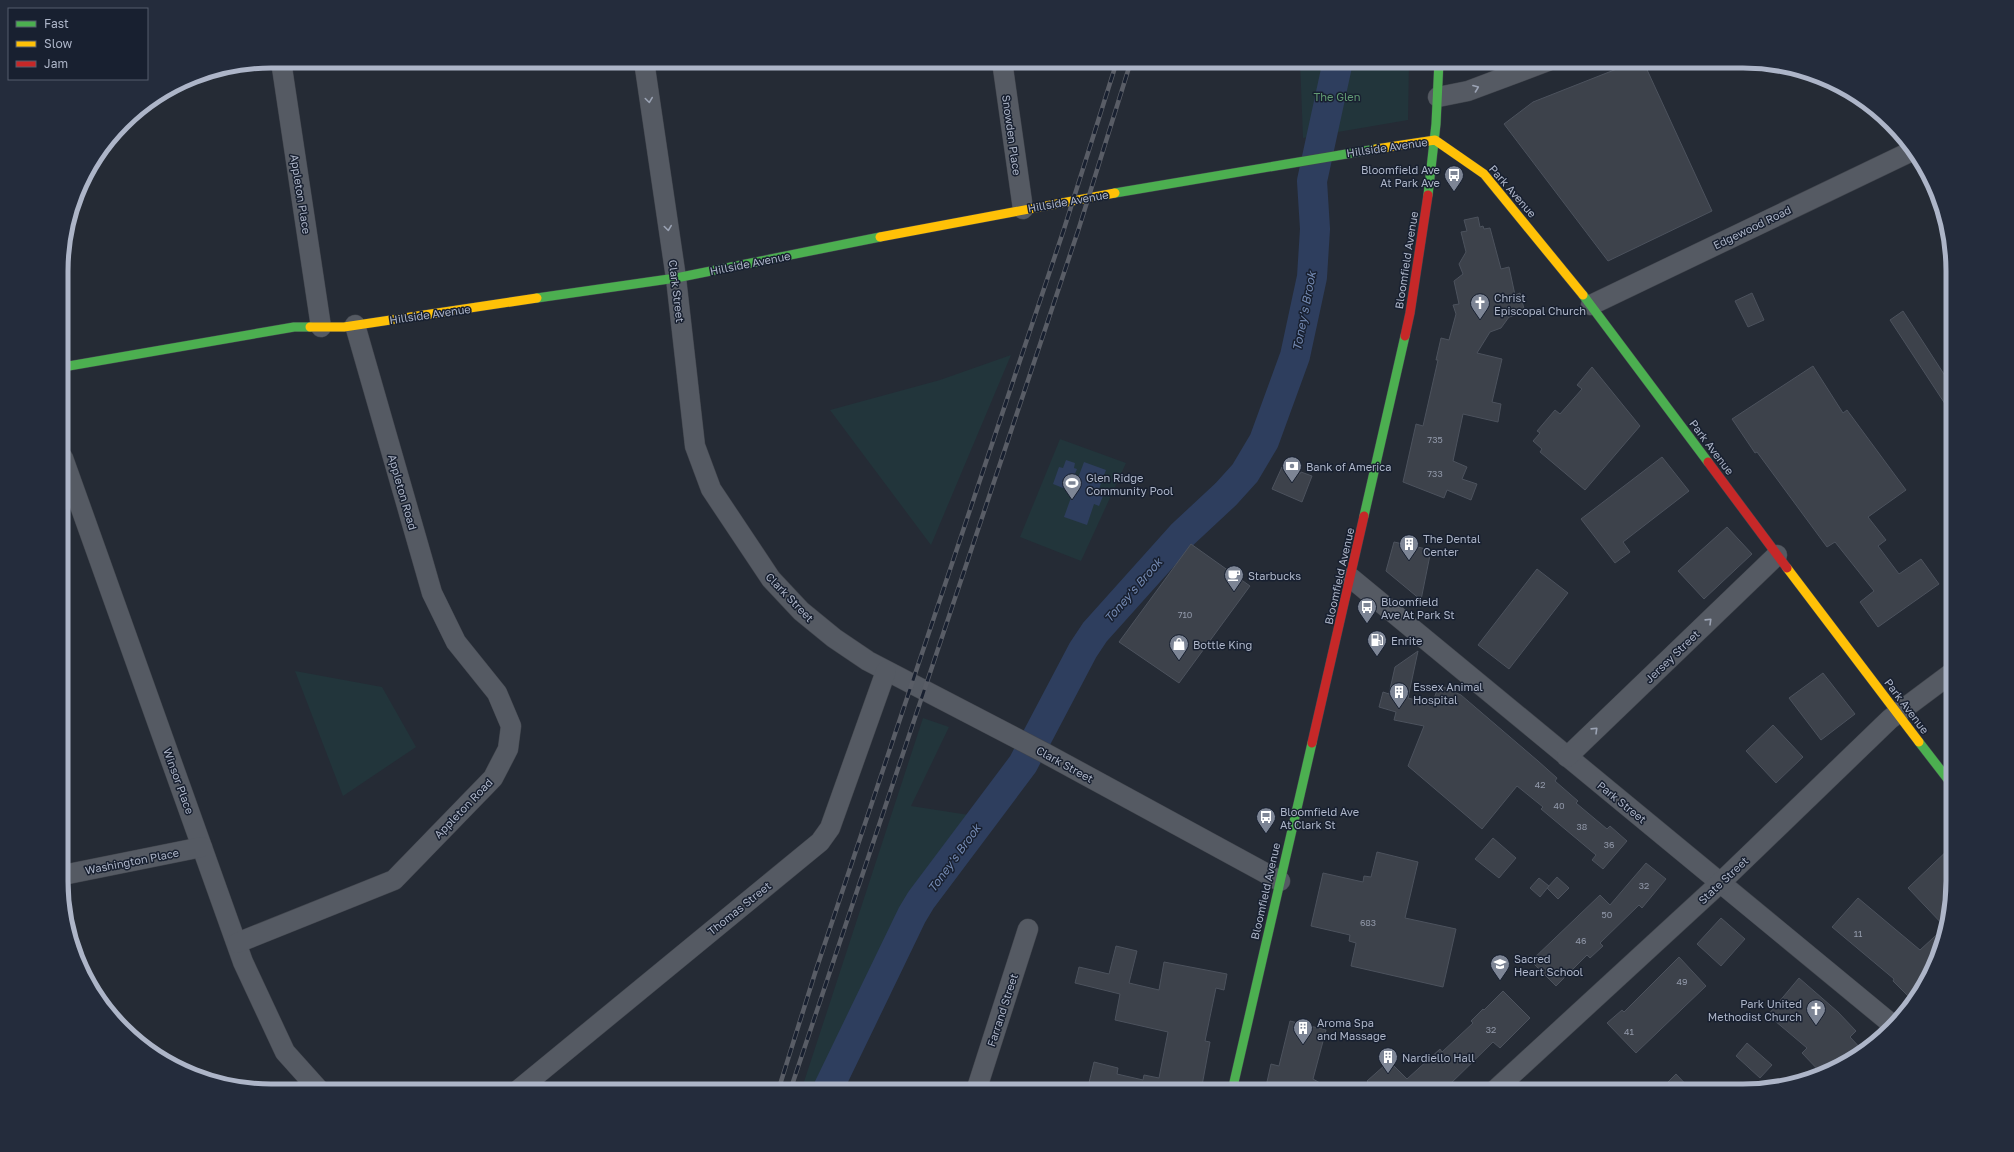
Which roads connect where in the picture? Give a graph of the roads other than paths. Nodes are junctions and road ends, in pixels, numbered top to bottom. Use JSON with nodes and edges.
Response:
{"nodes":[{"id":1,"x":282,"y":68,"type":"edge"},
{"id":2,"x":645,"y":68,"type":"edge"},
{"id":3,"x":1003,"y":68,"type":"edge"},
{"id":4,"x":1439,"y":68,"type":"edge"},
{"id":5,"x":1529,"y":68,"type":"edge"},
{"id":6,"x":1438,"y":97,"type":"junction"},
{"id":7,"x":1435,"y":140,"type":"junction"},
{"id":8,"x":1908,"y":153,"type":"edge"},
{"id":9,"x":1023,"y":209,"type":"junction"},
{"id":10,"x":676,"y":278,"type":"junction"},
{"id":11,"x":1591,"y":305,"type":"junction"},
{"id":12,"x":355,"y":325,"type":"junction"},
{"id":13,"x":321,"y":327,"type":"junction"},
{"id":14,"x":68,"y":366,"type":"edge"},
{"id":15,"x":68,"y":472,"type":"edge"},
{"id":16,"x":1777,"y":555,"type":"junction"},
{"id":17,"x":1351,"y":578,"type":"junction"},
{"id":18,"x":886,"y":671,"type":"junction"},
{"id":19,"x":1946,"y":677,"type":"edge"},
{"id":20,"x":1897,"y":713,"type":"junction"},
{"id":21,"x":1567,"y":757,"type":"junction"},
{"id":22,"x":1946,"y":777,"type":"edge"},
{"id":23,"x":202,"y":847,"type":"junction"},
{"id":24,"x":68,"y":874,"type":"edge"},
{"id":25,"x":1280,"y":881,"type":"junction"},
{"id":26,"x":1719,"y":884,"type":"junction"},
{"id":27,"x":1028,"y":929,"type":"dead end"},
{"id":28,"x":236,"y":943,"type":"junction"},
{"id":29,"x":1889,"y":1022,"type":"edge"},
{"id":30,"x":314,"y":1084,"type":"edge"},
{"id":31,"x":526,"y":1084,"type":"edge"},
{"id":32,"x":978,"y":1084,"type":"edge"},
{"id":33,"x":1234,"y":1084,"type":"edge"},
{"id":34,"x":1502,"y":1084,"type":"edge"}],
"edges":[{"from":1,"to":13,"type":"street","name":"Appleton Place"},
{"from":2,"to":10,"type":"street","name":"Clark Street","one_way":true},
{"from":3,"to":9,"type":"street","name":"Snowden Place"},
{"from":4,"to":6,"type":"street","name":"Bloomfield Avenue"},
{"from":6,"to":5,"type":"street","one_way":true},
{"from":6,"to":7,"type":"street","name":"Bloomfield Avenue"},
{"from":7,"to":9,"type":"street","name":"Hillside Avenue"},
{"from":7,"to":11,"type":"street","name":"Park Avenue"},
{"from":7,"to":17,"type":"street","name":"Bloomfield Avenue"},
{"from":8,"to":11,"type":"street","name":"Edgewood Road"},
{"from":9,"to":10,"type":"street","name":"Hillside Avenue"},
{"from":10,"to":12,"type":"street","name":"Hillside Avenue"},
{"from":10,"to":18,"type":"street","name":"Clark Street"},
{"from":11,"to":16,"type":"street","name":"Park Avenue"},
{"from":12,"to":13,"type":"street","name":"Hillside Avenue"},
{"from":12,"to":28,"type":"street","name":"Appleton Road"},
{"from":13,"to":14,"type":"street","name":"Hillside Avenue"},
{"from":15,"to":23,"type":"street","name":"Winsor Place"},
{"from":16,"to":20,"type":"street","name":"Park Avenue"},
{"from":21,"to":16,"type":"street","name":"Jersey Street","one_way":true},
{"from":17,"to":21,"type":"street","name":"Park Street"},
{"from":17,"to":25,"type":"street","name":"Bloomfield Avenue"},
{"from":18,"to":25,"type":"street","name":"Clark Street"},
{"from":18,"to":31,"type":"street","name":"Thomas Street"},
{"from":19,"to":20,"type":"street","name":"State Street"},
{"from":20,"to":22,"type":"street","name":"Park Avenue"},
{"from":20,"to":26,"type":"street","name":"State Street"},
{"from":21,"to":26,"type":"street","name":"Park Street"},
{"from":23,"to":24,"type":"street","name":"Washington Place"},
{"from":23,"to":28,"type":"street","name":"Winsor Place"},
{"from":25,"to":33,"type":"street","name":"Bloomfield Avenue"},
{"from":26,"to":29,"type":"street","name":"Park Street"},
{"from":26,"to":34,"type":"street","name":"State Street"},
{"from":27,"to":32,"type":"street","name":"Farrand Street"},
{"from":28,"to":30,"type":"street","name":"Winsor Place"}]}
